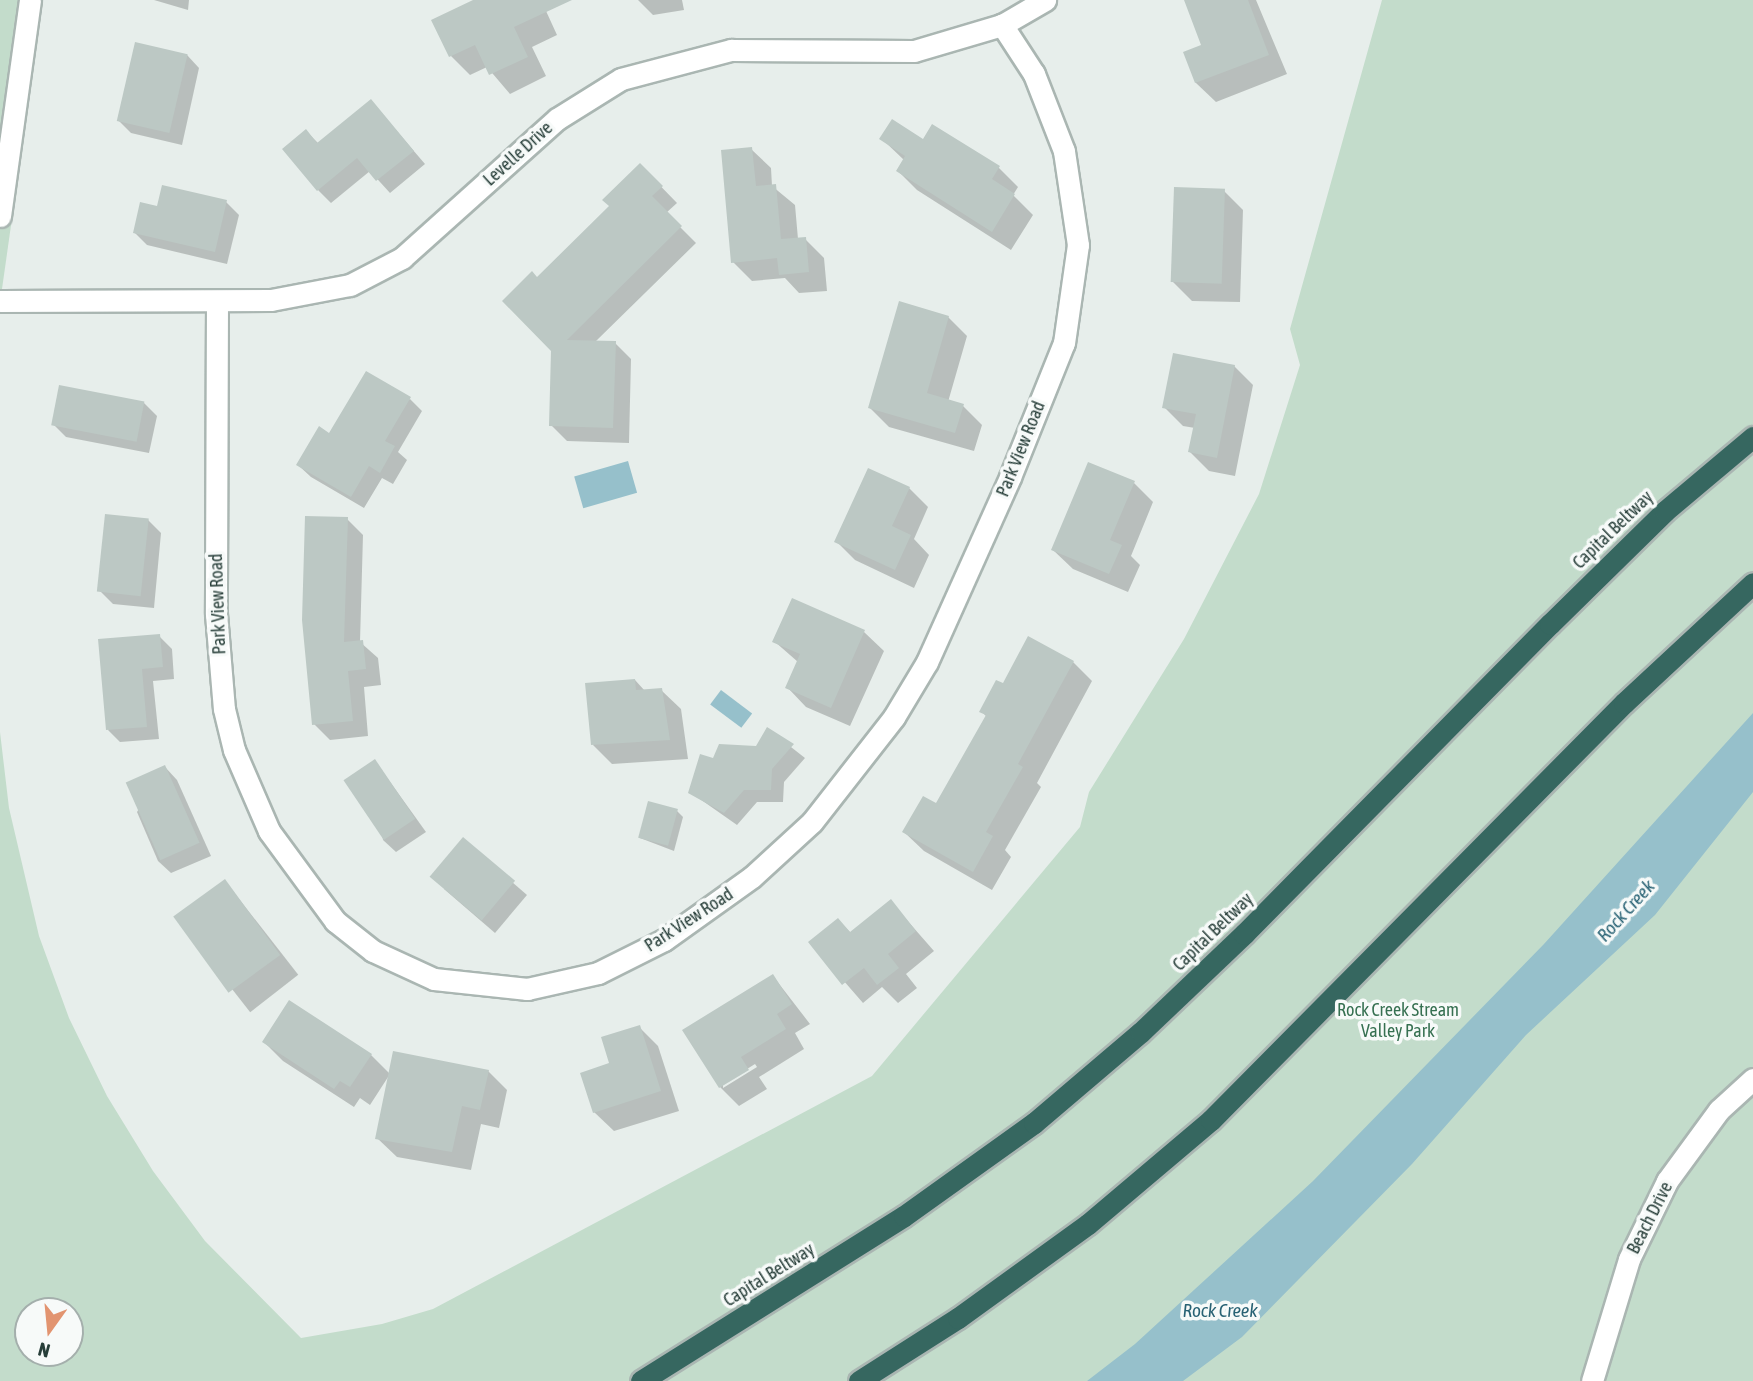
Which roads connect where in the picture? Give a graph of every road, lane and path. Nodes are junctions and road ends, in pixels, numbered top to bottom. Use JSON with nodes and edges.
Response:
{"nodes":[{"id":1,"x":30,"y":0,"type":"edge"},
{"id":2,"x":1045,"y":0,"type":"edge"},
{"id":3,"x":1002,"y":25,"type":"junction"},
{"id":4,"x":0,"y":216,"type":"edge"},
{"id":5,"x":0,"y":301,"type":"edge"},
{"id":6,"x":216,"y":301,"type":"junction"},
{"id":7,"x":1753,"y":437,"type":"edge"},
{"id":8,"x":1753,"y":583,"type":"edge"},
{"id":9,"x":1753,"y":1079,"type":"edge"},
{"id":10,"x":641,"y":1381,"type":"edge"},
{"id":11,"x":859,"y":1381,"type":"edge"},
{"id":12,"x":1591,"y":1381,"type":"edge"}],
"edges":[{"from":1,"to":4,"type":"street"},
{"from":2,"to":3,"type":"street","name":"Levelle Drive"},
{"from":3,"to":6,"type":"street","name":"Levelle Drive"},
{"from":3,"to":6,"type":"street","name":"Park View Road"},
{"from":5,"to":6,"type":"street","name":"Levelle Drive"},
{"from":7,"to":10,"type":"highway","name":"Capital Beltway"},
{"from":8,"to":11,"type":"highway"},
{"from":9,"to":12,"type":"street","name":"Beach Drive"}]}
